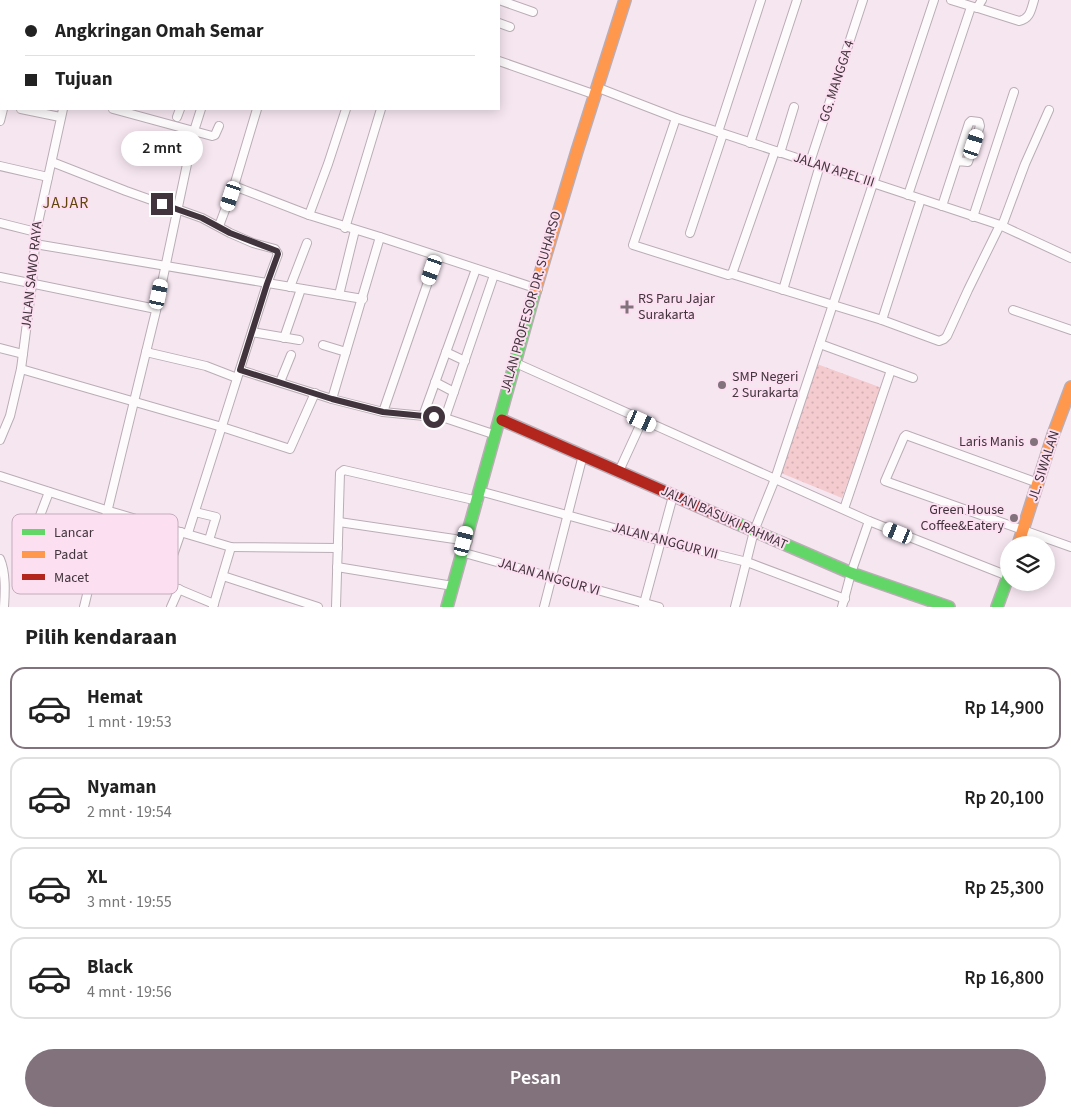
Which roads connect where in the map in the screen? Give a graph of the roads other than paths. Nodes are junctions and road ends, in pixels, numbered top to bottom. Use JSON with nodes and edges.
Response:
{"nodes":[{"id":1,"x":500,"y":0,"type":"edge"},
{"id":2,"x":625,"y":0,"type":"edge"},
{"id":3,"x":630,"y":0,"type":"edge"},
{"id":4,"x":761,"y":0,"type":"edge"},
{"id":5,"x":797,"y":0,"type":"edge"},
{"id":6,"x":863,"y":0,"type":"edge"},
{"id":7,"x":934,"y":0,"type":"edge"},
{"id":8,"x":951,"y":0,"type":"edge"},
{"id":9,"x":982,"y":0,"type":"edge"},
{"id":10,"x":1034,"y":0,"type":"edge"},
{"id":11,"x":975,"y":8,"type":"junction"},
{"id":12,"x":533,"y":12,"type":"dead end"},
{"id":13,"x":500,"y":23,"type":"edge"},
{"id":14,"x":510,"y":27,"type":"dead end"},
{"id":15,"x":500,"y":61,"type":"edge"},
{"id":16,"x":598,"y":92,"type":"junction"},
{"id":17,"x":1014,"y":92,"type":"dead end"},
{"id":18,"x":794,"y":107,"type":"dead end"},
{"id":19,"x":31,"y":110,"type":"edge"},
{"id":20,"x":117,"y":110,"type":"edge"},
{"id":21,"x":201,"y":110,"type":"edge"},
{"id":22,"x":257,"y":110,"type":"edge"},
{"id":23,"x":346,"y":110,"type":"edge"},
{"id":24,"x":381,"y":110,"type":"edge"},
{"id":25,"x":1049,"y":110,"type":"dead end"},
{"id":26,"x":62,"y":113,"type":"edge"},
{"id":27,"x":676,"y":118,"type":"junction"},
{"id":28,"x":219,"y":126,"type":"dead end"},
{"id":29,"x":194,"y":131,"type":"junction"},
{"id":30,"x":721,"y":133,"type":"junction"},
{"id":31,"x":750,"y":143,"type":"junction"},
{"id":32,"x":777,"y":152,"type":"junction"},
{"id":33,"x":957,"y":161,"type":"junction"},
{"id":34,"x":52,"y":162,"type":"junction"},
{"id":35,"x":810,"y":162,"type":"junction"},
{"id":36,"x":820,"y":165,"type":"junction"},
{"id":37,"x":0,"y":166,"type":"edge"},
{"id":38,"x":48,"y":177,"type":"junction"},
{"id":39,"x":875,"y":183,"type":"junction"},
{"id":40,"x":234,"y":186,"type":"junction"},
{"id":41,"x":908,"y":195,"type":"junction"},
{"id":42,"x":920,"y":202,"type":"dead end"},
{"id":43,"x":942,"y":206,"type":"junction"},
{"id":44,"x":177,"y":209,"type":"junction"},
{"id":45,"x":308,"y":215,"type":"junction"},
{"id":46,"x":973,"y":216,"type":"junction"},
{"id":47,"x":0,"y":223,"type":"edge"},
{"id":48,"x":219,"y":226,"type":"junction"},
{"id":49,"x":1001,"y":226,"type":"junction"},
{"id":50,"x":345,"y":228,"type":"junction"},
{"id":51,"x":355,"y":230,"type":"junction"},
{"id":52,"x":36,"y":232,"type":"junction"},
{"id":53,"x":690,"y":234,"type":"dead end"},
{"id":54,"x":380,"y":237,"type":"junction"},
{"id":55,"x":307,"y":242,"type":"dead end"},
{"id":56,"x":35,"y":244,"type":"junction"},
{"id":57,"x":437,"y":256,"type":"junction"},
{"id":58,"x":1071,"y":258,"type":"edge"},
{"id":59,"x":166,"y":265,"type":"junction"},
{"id":60,"x":476,"y":269,"type":"junction"},
{"id":61,"x":732,"y":274,"type":"junction"},
{"id":62,"x":494,"y":275,"type":"junction"},
{"id":63,"x":0,"y":277,"type":"edge"},
{"id":64,"x":32,"y":284,"type":"junction"},
{"id":65,"x":267,"y":284,"type":"junction"},
{"id":66,"x":290,"y":287,"type":"junction"},
{"id":67,"x":301,"y":289,"type":"junction"},
{"id":68,"x":537,"y":289,"type":"junction"},
{"id":69,"x":783,"y":290,"type":"junction"},
{"id":70,"x":339,"y":295,"type":"junction"},
{"id":71,"x":362,"y":299,"type":"junction"},
{"id":72,"x":832,"y":305,"type":"junction"},
{"id":73,"x":156,"y":308,"type":"junction"},
{"id":74,"x":1012,"y":310,"type":"dead end"},
{"id":75,"x":882,"y":320,"type":"junction"},
{"id":76,"x":1071,"y":330,"type":"edge"},
{"id":77,"x":252,"y":332,"type":"junction"},
{"id":78,"x":284,"y":338,"type":"junction"},
{"id":79,"x":298,"y":340,"type":"dead end"},
{"id":80,"x":820,"y":344,"type":"junction"},
{"id":81,"x":323,"y":346,"type":"dead end"},
{"id":82,"x":0,"y":348,"type":"edge"},
{"id":83,"x":146,"y":352,"type":"junction"},
{"id":84,"x":346,"y":352,"type":"junction"},
{"id":85,"x":446,"y":352,"type":"junction"},
{"id":86,"x":23,"y":354,"type":"junction"},
{"id":87,"x":291,"y":355,"type":"dead end"},
{"id":88,"x":465,"y":360,"type":"junction"},
{"id":89,"x":518,"y":364,"type":"junction"},
{"id":90,"x":21,"y":369,"type":"junction"},
{"id":91,"x":892,"y":370,"type":"junction"},
{"id":92,"x":239,"y":374,"type":"junction"},
{"id":93,"x":913,"y":378,"type":"dead end"},
{"id":94,"x":280,"y":382,"type":"junction"},
{"id":95,"x":435,"y":382,"type":"junction"},
{"id":96,"x":1071,"y":387,"type":"edge"},
{"id":97,"x":454,"y":392,"type":"junction"},
{"id":98,"x":315,"y":393,"type":"junction"},
{"id":99,"x":332,"y":399,"type":"junction"},
{"id":100,"x":134,"y":402,"type":"junction"},
{"id":101,"x":383,"y":412,"type":"junction"},
{"id":102,"x":423,"y":416,"type":"junction"},
{"id":103,"x":445,"y":418,"type":"junction"},
{"id":104,"x":500,"y":419,"type":"junction"},
{"id":105,"x":642,"y":421,"type":"junction"},
{"id":106,"x":222,"y":427,"type":"junction"},
{"id":107,"x":496,"y":434,"type":"junction"},
{"id":108,"x":0,"y":440,"type":"edge"},
{"id":109,"x":584,"y":455,"type":"junction"},
{"id":110,"x":619,"y":471,"type":"junction"},
{"id":111,"x":0,"y":476,"type":"edge"},
{"id":112,"x":775,"y":479,"type":"junction"},
{"id":113,"x":1038,"y":484,"type":"junction"},
{"id":114,"x":49,"y":492,"type":"junction"},
{"id":115,"x":673,"y":496,"type":"junction"},
{"id":116,"x":479,"y":498,"type":"junction"},
{"id":117,"x":844,"y":509,"type":"junction"},
{"id":118,"x":108,"y":511,"type":"junction"},
{"id":119,"x":195,"y":512,"type":"junction"},
{"id":120,"x":41,"y":514,"type":"edge"},
{"id":121,"x":107,"y":514,"type":"edge"},
{"id":122,"x":119,"y":514,"type":"edge"},
{"id":123,"x":567,"y":516,"type":"junction"},
{"id":124,"x":869,"y":521,"type":"junction"},
{"id":125,"x":339,"y":522,"type":"junction"},
{"id":126,"x":1023,"y":529,"type":"junction"},
{"id":127,"x":178,"y":530,"type":"edge"},
{"id":128,"x":754,"y":531,"type":"junction"},
{"id":129,"x":184,"y":532,"type":"junction"},
{"id":130,"x":1021,"y":536,"type":"edge"},
{"id":131,"x":209,"y":540,"type":"junction"},
{"id":132,"x":468,"y":541,"type":"junction"},
{"id":133,"x":661,"y":541,"type":"junction"},
{"id":134,"x":178,"y":545,"type":"edge"},
{"id":135,"x":231,"y":547,"type":"junction"},
{"id":136,"x":1071,"y":547,"type":"edge"},
{"id":137,"x":338,"y":548,"type":"junction"},
{"id":138,"x":468,"y":554,"type":"junction"},
{"id":139,"x":0,"y":559,"type":"edge"},
{"id":140,"x":747,"y":562,"type":"junction"},
{"id":141,"x":337,"y":567,"type":"junction"},
{"id":142,"x":1000,"y":572,"type":"edge"},
{"id":143,"x":851,"y":573,"type":"junction"},
{"id":144,"x":223,"y":576,"type":"junction"},
{"id":145,"x":552,"y":577,"type":"junction"},
{"id":146,"x":452,"y":586,"type":"junction"},
{"id":147,"x":179,"y":589,"type":"edge"},
{"id":148,"x":1002,"y":591,"type":"edge"},
{"id":149,"x":87,"y":594,"type":"edge"},
{"id":150,"x":177,"y":594,"type":"edge"},
{"id":151,"x":844,"y":603,"type":"edge"},
{"id":152,"x":296,"y":604,"type":"edge"},
{"id":153,"x":644,"y":605,"type":"edge"},
{"id":154,"x":213,"y":606,"type":"edge"},
{"id":155,"x":4,"y":607,"type":"edge"},
{"id":156,"x":84,"y":607,"type":"edge"},
{"id":157,"x":171,"y":607,"type":"edge"},
{"id":158,"x":318,"y":607,"type":"edge"},
{"id":159,"x":336,"y":607,"type":"edge"},
{"id":160,"x":447,"y":607,"type":"edge"},
{"id":161,"x":453,"y":607,"type":"edge"},
{"id":162,"x":544,"y":607,"type":"edge"},
{"id":163,"x":659,"y":607,"type":"edge"},
{"id":164,"x":735,"y":607,"type":"edge"},
{"id":165,"x":949,"y":607,"type":"edge"},
{"id":166,"x":997,"y":607,"type":"edge"}],
"edges":[{"from":1,"to":12,"type":"street"},
{"from":2,"to":16,"type":"main road","name":"JALAN PROFESOR DR. SUHARSO"},
{"from":3,"to":16,"type":"main road","name":"JALAN PROFESOR DR. SUHARSO"},
{"from":4,"to":30,"type":"street"},
{"from":5,"to":31,"type":"street"},
{"from":6,"to":35,"type":"street","name":"GG. MANGGA 4"},
{"from":7,"to":39,"type":"street"},
{"from":8,"to":11,"type":"street"},
{"from":9,"to":11,"type":"street"},
{"from":10,"to":11,"type":"street"},
{"from":11,"to":41,"type":"street"},
{"from":13,"to":14,"type":"street"},
{"from":15,"to":16,"type":"street","name":"JALAN APEL III"},
{"from":16,"to":27,"type":"street","name":"JALAN APEL III"},
{"from":16,"to":68,"type":"main road","name":"JALAN PROFESOR DR. SUHARSO"},
{"from":17,"to":46,"type":"street"},
{"from":18,"to":32,"type":"street"},
{"from":19,"to":26,"type":"street"},
{"from":20,"to":29,"type":"street"},
{"from":21,"to":29,"type":"street"},
{"from":22,"to":40,"type":"street"},
{"from":23,"to":45,"type":"street"},
{"from":24,"to":50,"type":"street"},
{"from":25,"to":49,"type":"street"},
{"from":26,"to":34,"type":"street","name":"JALAN SAWO RAYA"},
{"from":27,"to":30,"type":"street","name":"JALAN APEL III"},
{"from":27,"to":61,"type":"street"},
{"from":28,"to":29,"type":"street"},
{"from":29,"to":44,"type":"street"},
{"from":30,"to":31,"type":"street","name":"JALAN APEL III"},
{"from":30,"to":53,"type":"street"},
{"from":31,"to":32,"type":"street","name":"JALAN APEL III"},
{"from":32,"to":35,"type":"street","name":"JALAN APEL III"},
{"from":32,"to":61,"type":"street"},
{"from":33,"to":33,"type":"street"},
{"from":33,"to":43,"type":"street"},
{"from":34,"to":38,"type":"street","name":"JALAN SAWO RAYA"},
{"from":34,"to":44,"type":"street"},
{"from":35,"to":36,"type":"street","name":"JALAN APEL III"},
{"from":36,"to":39,"type":"street","name":"JALAN APEL III"},
{"from":36,"to":69,"type":"street"},
{"from":37,"to":38,"type":"street"},
{"from":38,"to":52,"type":"street","name":"JALAN SAWO RAYA"},
{"from":39,"to":41,"type":"street","name":"JALAN APEL III"},
{"from":39,"to":72,"type":"street"},
{"from":40,"to":45,"type":"street"},
{"from":40,"to":48,"type":"street"},
{"from":41,"to":43,"type":"street","name":"JALAN APEL III"},
{"from":42,"to":75,"type":"street"},
{"from":43,"to":46,"type":"street","name":"JALAN APEL III"},
{"from":44,"to":48,"type":"street"},
{"from":44,"to":59,"type":"street"},
{"from":45,"to":50,"type":"street"},
{"from":46,"to":49,"type":"street","name":"JALAN APEL III"},
{"from":47,"to":52,"type":"street"},
{"from":48,"to":65,"type":"street"},
{"from":49,"to":58,"type":"street","name":"JALAN APEL III"},
{"from":49,"to":75,"type":"street"},
{"from":50,"to":51,"type":"street"},
{"from":51,"to":54,"type":"street"},
{"from":51,"to":70,"type":"street"},
{"from":52,"to":56,"type":"street","name":"JALAN SAWO RAYA"},
{"from":54,"to":57,"type":"street"},
{"from":54,"to":71,"type":"street"},
{"from":55,"to":66,"type":"street"},
{"from":56,"to":59,"type":"street"},
{"from":56,"to":64,"type":"street","name":"JALAN SAWO RAYA"},
{"from":57,"to":60,"type":"street"},
{"from":57,"to":101,"type":"street"},
{"from":59,"to":65,"type":"street"},
{"from":59,"to":73,"type":"street"},
{"from":60,"to":62,"type":"street"},
{"from":60,"to":85,"type":"street"},
{"from":61,"to":69,"type":"street"},
{"from":62,"to":68,"type":"street"},
{"from":62,"to":88,"type":"street"},
{"from":63,"to":64,"type":"street"},
{"from":64,"to":73,"type":"street"},
{"from":64,"to":86,"type":"street","name":"JALAN SAWO RAYA"},
{"from":65,"to":66,"type":"street"},
{"from":65,"to":77,"type":"street"},
{"from":66,"to":67,"type":"street"},
{"from":67,"to":70,"type":"street"},
{"from":67,"to":78,"type":"street"},
{"from":68,"to":89,"type":"main road","name":"JALAN PROFESOR DR. SUHARSO"},
{"from":68,"to":104,"type":"main road","name":"JALAN PROFESOR DR. SUHARSO"},
{"from":69,"to":72,"type":"street"},
{"from":70,"to":71,"type":"street"},
{"from":71,"to":84,"type":"street"},
{"from":72,"to":75,"type":"street"},
{"from":72,"to":80,"type":"street"},
{"from":73,"to":83,"type":"street"},
{"from":74,"to":76,"type":"street"},
{"from":77,"to":78,"type":"street"},
{"from":77,"to":92,"type":"street"},
{"from":78,"to":79,"type":"street"},
{"from":80,"to":91,"type":"street"},
{"from":80,"to":112,"type":"street"},
{"from":81,"to":84,"type":"street"},
{"from":82,"to":86,"type":"street"},
{"from":83,"to":92,"type":"street"},
{"from":83,"to":100,"type":"street"},
{"from":84,"to":99,"type":"street"},
{"from":85,"to":88,"type":"street"},
{"from":85,"to":95,"type":"street"},
{"from":86,"to":90,"type":"street","name":"JALAN SAWO RAYA"},
{"from":87,"to":94,"type":"street"},
{"from":88,"to":97,"type":"street"},
{"from":89,"to":104,"type":"main road","name":"JALAN PROFESOR DR. SUHARSO"},
{"from":89,"to":105,"type":"street"},
{"from":90,"to":100,"type":"street"},
{"from":90,"to":108,"type":"street","name":"JALAN SAWO RAYA"},
{"from":91,"to":93,"type":"street"},
{"from":91,"to":117,"type":"street"},
{"from":92,"to":94,"type":"street"},
{"from":92,"to":106,"type":"street"},
{"from":94,"to":98,"type":"street"},
{"from":95,"to":97,"type":"street"},
{"from":95,"to":102,"type":"street"},
{"from":96,"to":113,"type":"main road","name":"JL. SIWALAN"},
{"from":97,"to":103,"type":"street"},
{"from":98,"to":99,"type":"street"},
{"from":98,"to":106,"type":"street"},
{"from":99,"to":101,"type":"street"},
{"from":100,"to":106,"type":"street"},
{"from":100,"to":118,"type":"street"},
{"from":101,"to":102,"type":"street"},
{"from":102,"to":103,"type":"street"},
{"from":103,"to":107,"type":"street"},
{"from":104,"to":107,"type":"main road","name":"JALAN PROFESOR DR. SUHARSO"},
{"from":104,"to":109,"type":"main road","name":"JALAN BASUKI RAHMAT"},
{"from":105,"to":110,"type":"street"},
{"from":105,"to":112,"type":"street"},
{"from":106,"to":119,"type":"street"},
{"from":107,"to":116,"type":"main road","name":"JALAN PROFESOR DR. SUHARSO"},
{"from":109,"to":110,"type":"main road","name":"JALAN BASUKI RAHMAT"},
{"from":109,"to":123,"type":"street"},
{"from":110,"to":115,"type":"main road","name":"JALAN BASUKI RAHMAT"},
{"from":111,"to":114,"type":"street"},
{"from":112,"to":117,"type":"street"},
{"from":112,"to":128,"type":"street"},
{"from":113,"to":126,"type":"main road","name":"JL. SIWALAN"},
{"from":113,"to":126,"type":"street"},
{"from":114,"to":118,"type":"street"},
{"from":114,"to":120,"type":"street"},
{"from":115,"to":128,"type":"main road","name":"JALAN BASUKI RAHMAT"},
{"from":115,"to":133,"type":"street"},
{"from":116,"to":123,"type":"street","name":"JALAN ANGGUR VII"},
{"from":116,"to":125,"type":"street","name":"JALAN ANGGUR VII"},
{"from":116,"to":132,"type":"main road","name":"JALAN PROFESOR DR. SUHARSO"},
{"from":117,"to":124,"type":"street"},
{"from":118,"to":121,"type":"street"},
{"from":118,"to":122,"type":"street"},
{"from":119,"to":129,"type":"street"},
{"from":119,"to":131,"type":"street"},
{"from":123,"to":133,"type":"street","name":"JALAN ANGGUR VII"},
{"from":123,"to":145,"type":"street"},
{"from":124,"to":142,"type":"street"},
{"from":124,"to":143,"type":"street"},
{"from":125,"to":132,"type":"street"},
{"from":125,"to":137,"type":"street"},
{"from":126,"to":130,"type":"main road","name":"JL. SIWALAN"},
{"from":126,"to":136,"type":"street"},
{"from":127,"to":129,"type":"street"},
{"from":128,"to":140,"type":"street"},
{"from":128,"to":143,"type":"main road","name":"JALAN BASUKI RAHMAT"},
{"from":129,"to":131,"type":"street"},
{"from":129,"to":134,"type":"street"},
{"from":131,"to":135,"type":"street"},
{"from":132,"to":138,"type":"main road","name":"JALAN PROFESOR DR. SUHARSO"},
{"from":132,"to":146,"type":"main road","name":"JALAN PROFESOR DR. SUHARSO"},
{"from":133,"to":140,"type":"street","name":"JALAN ANGGUR VII"},
{"from":133,"to":153,"type":"street"},
{"from":135,"to":137,"type":"street"},
{"from":135,"to":144,"type":"street"},
{"from":137,"to":141,"type":"street"},
{"from":138,"to":145,"type":"street","name":"JALAN ANGGUR VI"},
{"from":138,"to":161,"type":"main road","name":"JALAN PROFESOR DR. SUHARSO"},
{"from":139,"to":155,"type":"street"},
{"from":140,"to":151,"type":"street","name":"JALAN ANGGUR VII"},
{"from":140,"to":164,"type":"street"},
{"from":141,"to":146,"type":"street"},
{"from":141,"to":159,"type":"street"},
{"from":143,"to":151,"type":"street"},
{"from":143,"to":165,"type":"main road","name":"JALAN BASUKI RAHMAT"},
{"from":144,"to":152,"type":"street"},
{"from":144,"to":154,"type":"street"},
{"from":145,"to":153,"type":"street","name":"JALAN ANGGUR VI"},
{"from":145,"to":162,"type":"street"},
{"from":146,"to":160,"type":"main road","name":"JALAN PROFESOR DR. SUHARSO"},
{"from":147,"to":154,"type":"street"},
{"from":148,"to":166,"type":"main road"},
{"from":149,"to":156,"type":"street"},
{"from":150,"to":157,"type":"street"},
{"from":152,"to":158,"type":"street"},
{"from":153,"to":163,"type":"street","name":"JALAN ANGGUR VI"}]}
